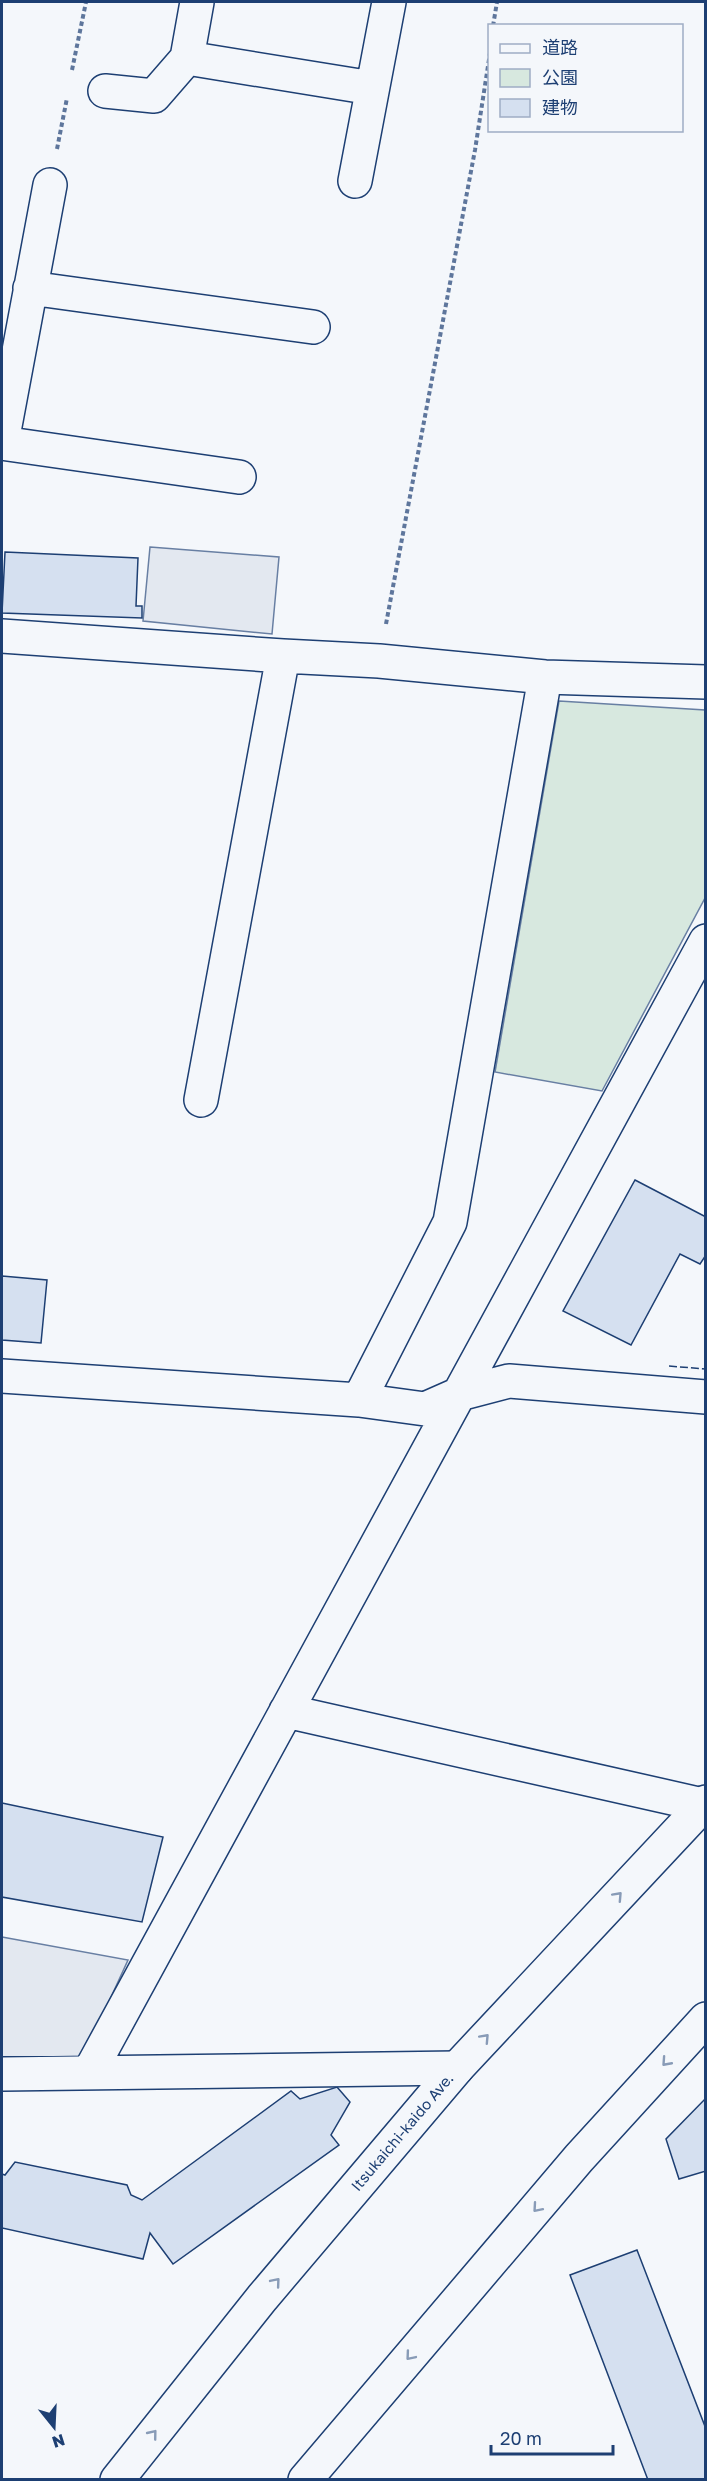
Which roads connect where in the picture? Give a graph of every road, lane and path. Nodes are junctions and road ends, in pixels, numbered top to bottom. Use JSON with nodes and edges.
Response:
{"nodes":[{"id":1,"x":197,"y":2,"type":"edge"},
{"id":2,"x":389,"y":2,"type":"edge"},
{"id":3,"x":497,"y":2,"type":"edge"},
{"id":4,"x":494,"y":24,"type":"edge"},
{"id":5,"x":187,"y":58,"type":"junction"},
{"id":6,"x":488,"y":59,"type":"edge"},
{"id":7,"x":372,"y":88,"type":"junction"},
{"id":8,"x":105,"y":91,"type":"dead end"},
{"id":9,"x":355,"y":181,"type":"dead end"},
{"id":10,"x":50,"y":185,"type":"dead end"},
{"id":11,"x":30,"y":288,"type":"junction"},
{"id":12,"x":313,"y":327,"type":"dead end"},
{"id":13,"x":2,"y":443,"type":"edge"},
{"id":14,"x":239,"y":477,"type":"dead end"},
{"id":15,"x":2,"y":636,"type":"edge"},
{"id":16,"x":282,"y":656,"type":"junction"},
{"id":17,"x":379,"y":661,"type":"junction"},
{"id":18,"x":704,"y":674,"type":"edge"},
{"id":19,"x":545,"y":677,"type":"junction"},
{"id":20,"x":705,"y":941,"type":"edge"},
{"id":21,"x":693,"y":991,"type":"edge"},
{"id":22,"x":201,"y":1100,"type":"dead end"},
{"id":23,"x":2,"y":1376,"type":"edge"},
{"id":24,"x":459,"y":1394,"type":"junction"},
{"id":25,"x":705,"y":1397,"type":"edge"},
{"id":26,"x":359,"y":1400,"type":"junction"},
{"id":27,"x":286,"y":1711,"type":"junction"},
{"id":28,"x":704,"y":1803,"type":"edge"},
{"id":29,"x":705,"y":2019,"type":"edge"},
{"id":30,"x":457,"y":2068,"type":"junction"},
{"id":31,"x":89,"y":2073,"type":"junction"},
{"id":32,"x":2,"y":2074,"type":"edge"},
{"id":33,"x":117,"y":2480,"type":"edge"},
{"id":34,"x":305,"y":2480,"type":"edge"}],
"edges":[{"from":1,"to":5,"type":"street"},
{"from":2,"to":7,"type":"street"},
{"from":3,"to":4,"type":"path"},
{"from":5,"to":7,"type":"street"},
{"from":5,"to":8,"type":"street"},
{"from":6,"to":17,"type":"path"},
{"from":7,"to":9,"type":"street"},
{"from":10,"to":11,"type":"street"},
{"from":11,"to":12,"type":"street"},
{"from":11,"to":13,"type":"street"},
{"from":13,"to":14,"type":"street"},
{"from":15,"to":16,"type":"street"},
{"from":16,"to":17,"type":"street"},
{"from":16,"to":22,"type":"street"},
{"from":17,"to":19,"type":"street"},
{"from":18,"to":19,"type":"street"},
{"from":19,"to":26,"type":"street"},
{"from":20,"to":21,"type":"street"},
{"from":21,"to":24,"type":"street"},
{"from":23,"to":26,"type":"street"},
{"from":24,"to":25,"type":"street"},
{"from":24,"to":26,"type":"street"},
{"from":24,"to":27,"type":"street"},
{"from":27,"to":28,"type":"street"},
{"from":27,"to":31,"type":"street"},
{"from":30,"to":28,"type":"street","name":"Itsukaichi-kaido Ave.","one_way":true},
{"from":29,"to":34,"type":"street","one_way":true},
{"from":30,"to":31,"type":"street"},
{"from":33,"to":30,"type":"street","name":"Itsukaichi-kaido Ave.","one_way":true},
{"from":31,"to":32,"type":"street"}]}
